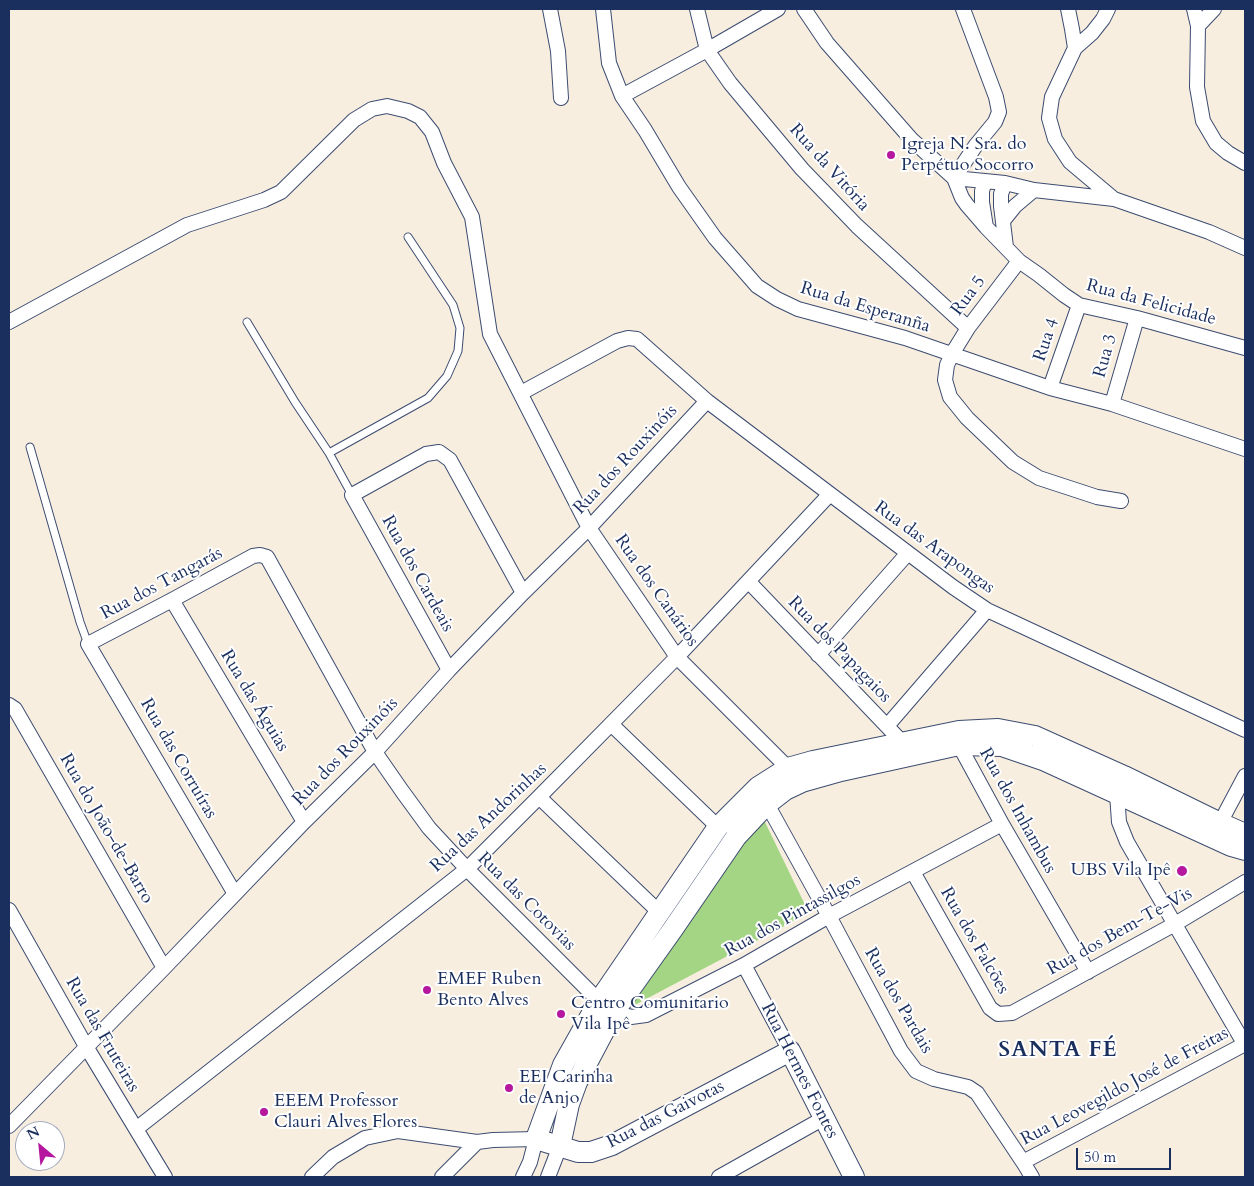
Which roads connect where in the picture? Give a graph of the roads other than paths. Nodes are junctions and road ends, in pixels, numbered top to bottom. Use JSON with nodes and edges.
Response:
{"nodes":[{"id":1,"x":550,"y":9,"type":"edge"},
{"id":2,"x":603,"y":9,"type":"edge"},
{"id":3,"x":697,"y":9,"type":"edge"},
{"id":4,"x":778,"y":9,"type":"edge"},
{"id":5,"x":804,"y":9,"type":"edge"},
{"id":6,"x":963,"y":9,"type":"edge"},
{"id":7,"x":1068,"y":9,"type":"edge"},
{"id":8,"x":1108,"y":9,"type":"edge"},
{"id":9,"x":1194,"y":9,"type":"edge"},
{"id":10,"x":1214,"y":9,"type":"edge"},
{"id":11,"x":1198,"y":26,"type":"junction"},
{"id":12,"x":1075,"y":48,"type":"junction"},
{"id":13,"x":707,"y":50,"type":"junction"},
{"id":14,"x":622,"y":96,"type":"junction"},
{"id":15,"x":561,"y":98,"type":"dead end"},
{"id":16,"x":1245,"y":163,"type":"edge"},
{"id":17,"x":954,"y":178,"type":"junction"},
{"id":18,"x":985,"y":181,"type":"junction"},
{"id":19,"x":1005,"y":183,"type":"junction"},
{"id":20,"x":1034,"y":190,"type":"junction"},
{"id":21,"x":1114,"y":199,"type":"junction"},
{"id":22,"x":1003,"y":221,"type":"junction"},
{"id":23,"x":986,"y":227,"type":"junction"},
{"id":24,"x":408,"y":237,"type":"dead end"},
{"id":25,"x":1006,"y":247,"type":"junction"},
{"id":26,"x":1245,"y":248,"type":"edge"},
{"id":27,"x":1019,"y":261,"type":"junction"},
{"id":28,"x":1079,"y":305,"type":"junction"},
{"id":29,"x":1137,"y":318,"type":"junction"},
{"id":30,"x":9,"y":322,"type":"edge"},
{"id":31,"x":247,"y":322,"type":"dead end"},
{"id":32,"x":968,"y":328,"type":"junction"},
{"id":33,"x":1245,"y":348,"type":"edge"},
{"id":34,"x":952,"y":354,"type":"junction"},
{"id":35,"x":1050,"y":388,"type":"junction"},
{"id":36,"x":520,"y":392,"type":"junction"},
{"id":37,"x":707,"y":401,"type":"junction"},
{"id":38,"x":1112,"y":404,"type":"junction"},
{"id":39,"x":30,"y":448,"type":"dead end"},
{"id":40,"x":1245,"y":449,"type":"edge"},
{"id":41,"x":330,"y":454,"type":"junction"},
{"id":42,"x":830,"y":494,"type":"junction"},
{"id":43,"x":352,"y":495,"type":"junction"},
{"id":44,"x":1121,"y":501,"type":"dead end"},
{"id":45,"x":589,"y":528,"type":"junction"},
{"id":46,"x":908,"y":552,"type":"junction"},
{"id":47,"x":252,"y":556,"type":"joint"},
{"id":48,"x":749,"y":582,"type":"junction"},
{"id":49,"x":522,"y":593,"type":"junction"},
{"id":50,"x":172,"y":600,"type":"junction"},
{"id":51,"x":987,"y":610,"type":"junction"},
{"id":52,"x":88,"y":644,"type":"junction"},
{"id":53,"x":818,"y":655,"type":"junction"},
{"id":54,"x":677,"y":657,"type":"junction"},
{"id":55,"x":449,"y":670,"type":"junction"},
{"id":56,"x":12,"y":707,"type":"edge"},
{"id":57,"x":611,"y":724,"type":"junction"},
{"id":58,"x":887,"y":726,"type":"junction"},
{"id":59,"x":1245,"y":730,"type":"edge"},
{"id":60,"x":903,"y":743,"type":"junction"},
{"id":61,"x":959,"y":745,"type":"junction"},
{"id":62,"x":375,"y":752,"type":"junction"},
{"id":63,"x":795,"y":775,"type":"junction"},
{"id":64,"x":1245,"y":776,"type":"edge"},
{"id":65,"x":1120,"y":785,"type":"junction"},
{"id":66,"x":539,"y":797,"type":"junction"},
{"id":67,"x":767,"y":804,"type":"junction"},
{"id":68,"x":304,"y":822,"type":"junction"},
{"id":69,"x":1220,"y":823,"type":"junction"},
{"id":70,"x":1002,"y":824,"type":"junction"},
{"id":71,"x":718,"y":827,"type":"junction"},
{"id":72,"x":1245,"y":834,"type":"edge"},
{"id":73,"x":1245,"y":850,"type":"edge"},
{"id":74,"x":467,"y":869,"type":"junction"},
{"id":75,"x":913,"y":872,"type":"junction"},
{"id":76,"x":1245,"y":882,"type":"edge"},
{"id":77,"x":235,"y":894,"type":"junction"},
{"id":78,"x":9,"y":910,"type":"edge"},
{"id":79,"x":659,"y":912,"type":"junction"},
{"id":80,"x":829,"y":916,"type":"junction"},
{"id":81,"x":1175,"y":924,"type":"junction"},
{"id":82,"x":744,"y":965,"type":"junction"},
{"id":83,"x":164,"y":968,"type":"junction"},
{"id":84,"x":1088,"y":972,"type":"junction"},
{"id":85,"x":606,"y":1007,"type":"junction"},
{"id":86,"x":1012,"y":1013,"type":"joint"},
{"id":87,"x":1245,"y":1044,"type":"edge"},
{"id":88,"x":86,"y":1048,"type":"junction"},
{"id":89,"x":790,"y":1051,"type":"junction"},
{"id":90,"x":824,"y":1118,"type":"junction"},
{"id":91,"x":9,"y":1126,"type":"edge"},
{"id":92,"x":136,"y":1129,"type":"junction"},
{"id":93,"x":536,"y":1139,"type":"junction"},
{"id":94,"x":477,"y":1142,"type":"junction"},
{"id":95,"x":560,"y":1146,"type":"junction"},
{"id":96,"x":1023,"y":1162,"type":"junction"},
{"id":97,"x":160,"y":1174,"type":"edge"},
{"id":98,"x":312,"y":1177,"type":"edge"},
{"id":99,"x":442,"y":1177,"type":"edge"},
{"id":100,"x":523,"y":1177,"type":"edge"},
{"id":101,"x":548,"y":1177,"type":"edge"},
{"id":102,"x":718,"y":1177,"type":"edge"},
{"id":103,"x":854,"y":1177,"type":"edge"},
{"id":104,"x":1032,"y":1177,"type":"edge"}],
"edges":[{"from":1,"to":15,"type":"street"},
{"from":2,"to":14,"type":"street","name":"Rua da Esperanña"},
{"from":3,"to":13,"type":"street","name":"Rua da Vitória"},
{"from":4,"to":13,"type":"street"},
{"from":5,"to":17,"type":"street"},
{"from":6,"to":17,"type":"street"},
{"from":7,"to":12,"type":"street"},
{"from":8,"to":12,"type":"street"},
{"from":9,"to":11,"type":"street"},
{"from":10,"to":11,"type":"street"},
{"from":11,"to":16,"type":"street"},
{"from":12,"to":21,"type":"street"},
{"from":13,"to":14,"type":"street"},
{"from":13,"to":32,"type":"street","name":"Rua da Vitória"},
{"from":14,"to":34,"type":"street","name":"Rua da Esperanña"},
{"from":17,"to":18,"type":"street"},
{"from":17,"to":23,"type":"street","name":"Rua da Felicidade"},
{"from":18,"to":19,"type":"street"},
{"from":18,"to":23,"type":"street"},
{"from":19,"to":20,"type":"street"},
{"from":19,"to":22,"type":"street"},
{"from":20,"to":21,"type":"street"},
{"from":20,"to":22,"type":"street"},
{"from":21,"to":26,"type":"street"},
{"from":22,"to":25,"type":"street"},
{"from":23,"to":25,"type":"street","name":"Rua da Felicidade"},
{"from":24,"to":41,"type":"lane"},
{"from":25,"to":27,"type":"street","name":"Rua da Felicidade"},
{"from":27,"to":28,"type":"street","name":"Rua da Felicidade"},
{"from":27,"to":32,"type":"street","name":"Rua 5"},
{"from":28,"to":29,"type":"street","name":"Rua da Felicidade"},
{"from":28,"to":35,"type":"street","name":"Rua 4"},
{"from":29,"to":33,"type":"street","name":"Rua da Felicidade"},
{"from":29,"to":38,"type":"street","name":"Rua 3"},
{"from":30,"to":36,"type":"street"},
{"from":31,"to":41,"type":"lane"},
{"from":32,"to":34,"type":"street","name":"Rua 5"},
{"from":34,"to":35,"type":"street","name":"Rua da Esperanña"},
{"from":34,"to":44,"type":"street"},
{"from":35,"to":38,"type":"street","name":"Rua da Esperanña"},
{"from":36,"to":37,"type":"street","name":"Rua das Arapongas"},
{"from":36,"to":45,"type":"street","name":"Rua dos Canários"},
{"from":37,"to":42,"type":"street","name":"Rua das Arapongas"},
{"from":37,"to":45,"type":"street","name":"Rua dos Rouxinóis"},
{"from":38,"to":40,"type":"street","name":"Rua da Esperanña"},
{"from":39,"to":52,"type":"lane"},
{"from":41,"to":43,"type":"lane"},
{"from":42,"to":46,"type":"street","name":"Rua das Arapongas"},
{"from":42,"to":48,"type":"street","name":"Rua das Andorinhas"},
{"from":43,"to":49,"type":"street"},
{"from":43,"to":55,"type":"street","name":"Rua dos Cardeais"},
{"from":45,"to":49,"type":"street","name":"Rua dos Rouxinóis"},
{"from":45,"to":54,"type":"street","name":"Rua dos Canários"},
{"from":46,"to":51,"type":"street","name":"Rua das Arapongas"},
{"from":46,"to":53,"type":"street"},
{"from":47,"to":50,"type":"street","name":"Rua dos Tangarás"},
{"from":47,"to":62,"type":"street","name":"Rua das Cotovias"},
{"from":48,"to":53,"type":"street","name":"Rua dos Papagaios"},
{"from":48,"to":54,"type":"street","name":"Rua das Andorinhas"},
{"from":49,"to":55,"type":"street","name":"Rua dos Rouxinóis"},
{"from":50,"to":52,"type":"street","name":"Rua dos Tangarás"},
{"from":50,"to":68,"type":"street","name":"Rua das Águias"},
{"from":51,"to":58,"type":"street"},
{"from":51,"to":59,"type":"street","name":"Rua das Arapongas"},
{"from":52,"to":77,"type":"street","name":"Rua das Corruíras"},
{"from":53,"to":58,"type":"street","name":"Rua dos Papagaios"},
{"from":54,"to":57,"type":"street","name":"Rua das Andorinhas"},
{"from":54,"to":63,"type":"street","name":"Rua dos Canários"},
{"from":55,"to":62,"type":"street","name":"Rua dos Rouxinóis"},
{"from":56,"to":83,"type":"street","name":"Rua do João-de-Barro"},
{"from":57,"to":66,"type":"street","name":"Rua das Andorinhas"},
{"from":57,"to":71,"type":"street"},
{"from":58,"to":60,"type":"street","name":"Rua dos Papagaios"},
{"from":60,"to":63,"type":"street"},
{"from":60,"to":65,"type":"street"},
{"from":61,"to":63,"type":"street"},
{"from":61,"to":65,"type":"street"},
{"from":61,"to":70,"type":"street","name":"Rua dos Inhambus"},
{"from":62,"to":68,"type":"street","name":"Rua dos Rouxinóis"},
{"from":62,"to":74,"type":"street","name":"Rua das Cotovias"},
{"from":63,"to":67,"type":"street"},
{"from":63,"to":71,"type":"street"},
{"from":64,"to":69,"type":"street"},
{"from":65,"to":69,"type":"street"},
{"from":65,"to":73,"type":"street"},
{"from":65,"to":81,"type":"street"},
{"from":66,"to":74,"type":"street","name":"Rua das Andorinhas"},
{"from":66,"to":79,"type":"street"},
{"from":67,"to":80,"type":"street","name":"Rua dos Pardais"},
{"from":67,"to":85,"type":"street"},
{"from":68,"to":77,"type":"street","name":"Rua dos Rouxinóis"},
{"from":69,"to":72,"type":"street"},
{"from":70,"to":75,"type":"street","name":"Rua dos Pintassilgos"},
{"from":70,"to":84,"type":"street","name":"Rua dos Inhambus"},
{"from":71,"to":79,"type":"street"},
{"from":74,"to":85,"type":"street","name":"Rua das Cotovias"},
{"from":74,"to":92,"type":"street","name":"Rua das Andorinhas"},
{"from":75,"to":80,"type":"street","name":"Rua dos Pintassilgos"},
{"from":75,"to":86,"type":"street","name":"Rua dos Falcões"},
{"from":76,"to":81,"type":"street","name":"Rua dos Bem-Te-Vis"},
{"from":77,"to":83,"type":"street","name":"Rua dos Rouxinóis"},
{"from":78,"to":88,"type":"street","name":"Rua das Fruteiras"},
{"from":79,"to":85,"type":"street"},
{"from":80,"to":82,"type":"street","name":"Rua dos Pintassilgos"},
{"from":80,"to":96,"type":"street","name":"Rua dos Pardais"},
{"from":81,"to":84,"type":"street","name":"Rua dos Bem-Te-Vis"},
{"from":81,"to":87,"type":"street"},
{"from":82,"to":85,"type":"street","name":"Rua dos Pintassilgos"},
{"from":82,"to":89,"type":"street","name":"Rua Hermes Fontes"},
{"from":83,"to":88,"type":"street","name":"Rua dos Rouxinóis"},
{"from":84,"to":86,"type":"street","name":"Rua dos Bem-Te-Vis"},
{"from":85,"to":93,"type":"street"},
{"from":85,"to":95,"type":"street"},
{"from":87,"to":96,"type":"street","name":"Rua Leovegildo José de Freitas"},
{"from":88,"to":91,"type":"street","name":"Rua dos Rouxinóis"},
{"from":88,"to":92,"type":"street","name":"Rua das Fruteiras"},
{"from":89,"to":90,"type":"street","name":"Rua Hermes Fontes"},
{"from":89,"to":95,"type":"street","name":"Rua das Gaivotas"},
{"from":90,"to":102,"type":"street"},
{"from":90,"to":103,"type":"street","name":"Rua Hermes Fontes"},
{"from":92,"to":97,"type":"street","name":"Rua das Fruteiras"},
{"from":93,"to":94,"type":"street","name":"Rua das Gaivotas"},
{"from":93,"to":95,"type":"street","name":"Rua das Gaivotas"},
{"from":93,"to":100,"type":"street"},
{"from":94,"to":98,"type":"street","name":"Rua das Gaivotas"},
{"from":94,"to":99,"type":"street"},
{"from":95,"to":101,"type":"street"},
{"from":96,"to":104,"type":"street","name":"Rua dos Pardais"}]}
